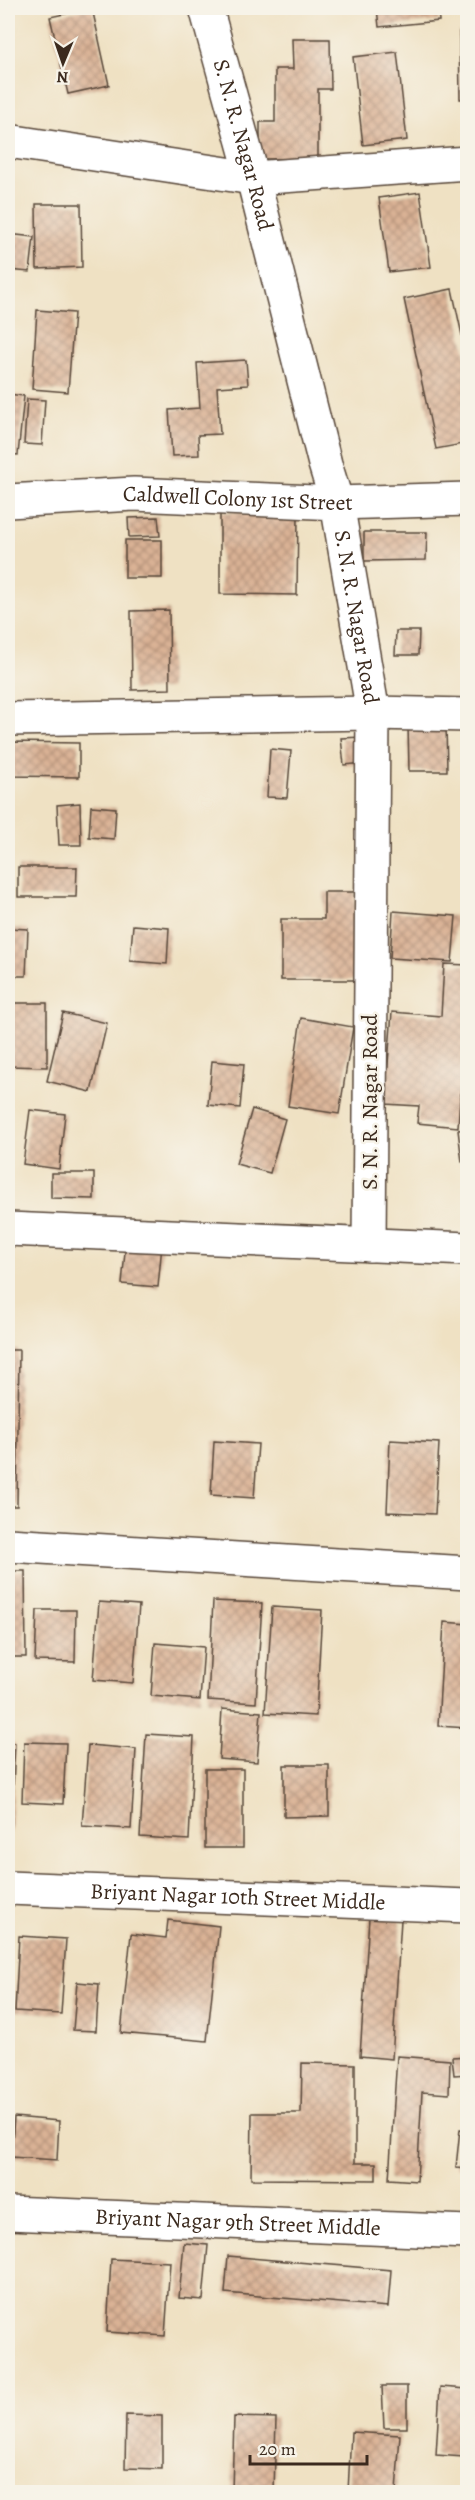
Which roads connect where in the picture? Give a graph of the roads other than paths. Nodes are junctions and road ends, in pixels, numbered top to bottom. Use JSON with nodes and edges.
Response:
{"nodes":[{"id":1,"x":206,"y":8,"type":"edge"},
{"id":2,"x":8,"y":141,"type":"edge"},
{"id":3,"x":468,"y":163,"type":"edge"},
{"id":4,"x":253,"y":178,"type":"junction"},
{"id":5,"x":468,"y":499,"type":"edge"},
{"id":6,"x":8,"y":501,"type":"edge"},
{"id":7,"x":337,"y":503,"type":"junction"},
{"id":8,"x":373,"y":713,"type":"junction"},
{"id":9,"x":468,"y":715,"type":"edge"},
{"id":10,"x":8,"y":718,"type":"edge"},
{"id":11,"x":8,"y":1229,"type":"edge"},
{"id":12,"x":369,"y":1245,"type":"junction"},
{"id":13,"x":468,"y":1249,"type":"edge"},
{"id":14,"x":8,"y":1545,"type":"edge"},
{"id":15,"x":468,"y":1573,"type":"edge"},
{"id":16,"x":8,"y":1888,"type":"edge"},
{"id":17,"x":468,"y":1906,"type":"edge"},
{"id":18,"x":8,"y":2213,"type":"edge"},
{"id":19,"x":468,"y":2232,"type":"edge"}],
"edges":[{"from":1,"to":4,"type":"street","name":"S. N. R. Nagar Road"},
{"from":2,"to":4,"type":"street"},
{"from":3,"to":4,"type":"street"},
{"from":4,"to":7,"type":"street","name":"S. N. R. Nagar Road"},
{"from":5,"to":7,"type":"street","name":"Caldwell Colony 1st Street"},
{"from":6,"to":7,"type":"street","name":"Caldwell Colony 1st Street"},
{"from":7,"to":8,"type":"street","name":"S. N. R. Nagar Road"},
{"from":8,"to":9,"type":"street"},
{"from":8,"to":10,"type":"street"},
{"from":8,"to":12,"type":"street","name":"S. N. R. Nagar Road"},
{"from":11,"to":12,"type":"street"},
{"from":12,"to":13,"type":"street"},
{"from":14,"to":15,"type":"street"},
{"from":16,"to":17,"type":"street","name":"Briyant Nagar 10th Street Middle"},
{"from":18,"to":19,"type":"street","name":"Briyant Nagar 9th Street Middle"}]}
